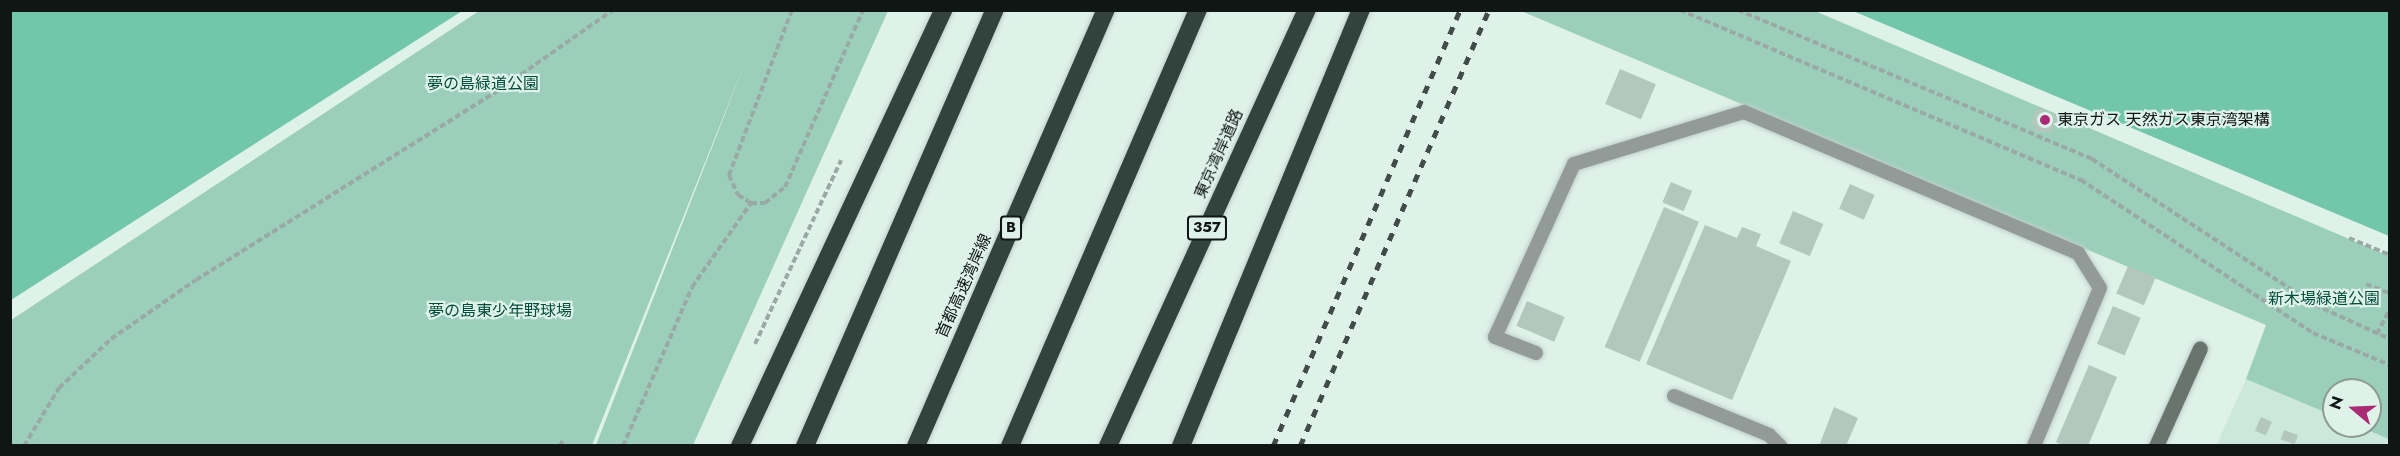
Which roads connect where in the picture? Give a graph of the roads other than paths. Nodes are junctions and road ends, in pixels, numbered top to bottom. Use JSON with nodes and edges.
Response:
{"nodes":[{"id":1,"x":943,"y":10,"type":"edge"},
{"id":2,"x":996,"y":10,"type":"edge"},
{"id":3,"x":1106,"y":10,"type":"edge"},
{"id":4,"x":1198,"y":10,"type":"edge"},
{"id":5,"x":1307,"y":10,"type":"edge"},
{"id":6,"x":1361,"y":10,"type":"edge"},
{"id":7,"x":2200,"y":348,"type":"dead end"},
{"id":8,"x":1536,"y":353,"type":"dead end"},
{"id":9,"x":1674,"y":396,"type":"dead end"},
{"id":10,"x":740,"y":446,"type":"edge"},
{"id":11,"x":805,"y":446,"type":"edge"},
{"id":12,"x":916,"y":446,"type":"edge"},
{"id":13,"x":1010,"y":446,"type":"edge"},
{"id":14,"x":1108,"y":446,"type":"edge"},
{"id":15,"x":1181,"y":446,"type":"edge"},
{"id":16,"x":1780,"y":446,"type":"edge"},
{"id":17,"x":2034,"y":446,"type":"edge"},
{"id":18,"x":2156,"y":446,"type":"edge"}],
"edges":[{"from":1,"to":10,"type":"highway"},
{"from":2,"to":11,"type":"highway"},
{"from":3,"to":12,"type":"highway","name":"首都高速湾岸線","number":"B"},
{"from":4,"to":13,"type":"highway"},
{"from":5,"to":14,"type":"highway","name":"東京湾岸道路","number":"357"},
{"from":6,"to":15,"type":"highway"},
{"from":7,"to":18,"type":"street"},
{"from":8,"to":17,"type":"lane"},
{"from":9,"to":16,"type":"lane"}]}
